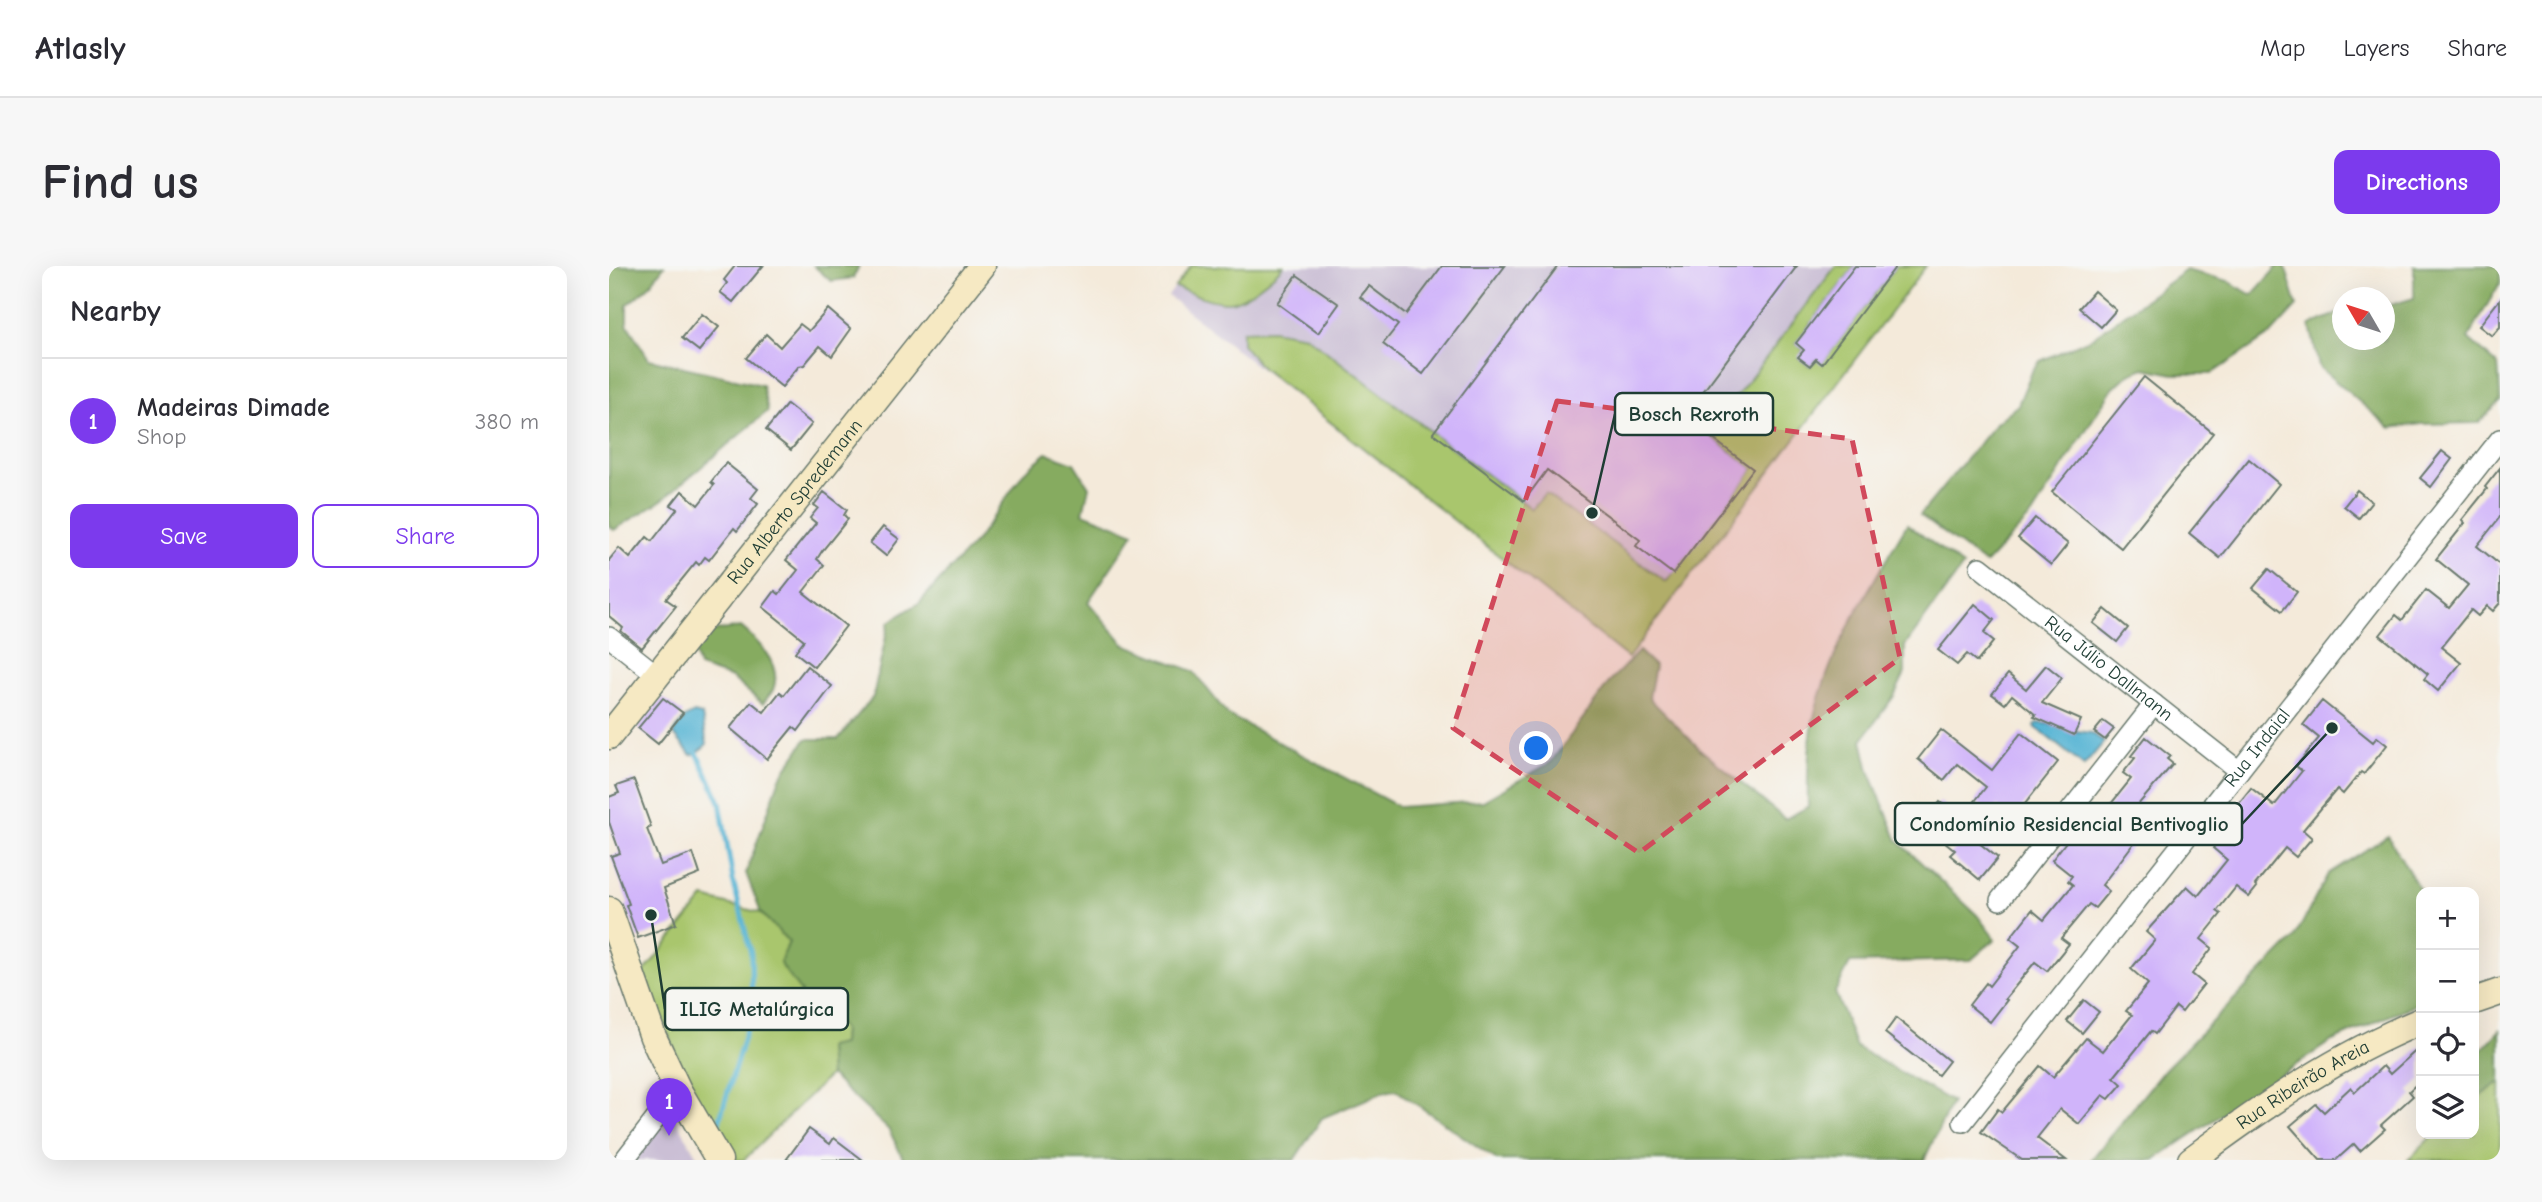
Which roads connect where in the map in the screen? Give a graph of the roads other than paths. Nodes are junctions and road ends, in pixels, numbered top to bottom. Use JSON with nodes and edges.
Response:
{"nodes":[{"id":1,"x":982,"y":266,"type":"edge"},
{"id":2,"x":2500,"y":439,"type":"edge"},
{"id":3,"x":1980,"y":567,"type":"dead end"},
{"id":4,"x":609,"y":636,"type":"edge"},
{"id":5,"x":657,"y":675,"type":"junction"},
{"id":6,"x":2154,"y":704,"type":"junction"},
{"id":7,"x":609,"y":736,"type":"edge"},
{"id":8,"x":2239,"y":771,"type":"junction"},
{"id":9,"x":2000,"y":900,"type":"dead end"},
{"id":10,"x":609,"y":910,"type":"edge"},
{"id":11,"x":2500,"y":992,"type":"edge"},
{"id":12,"x":2479,"y":999,"type":"edge"},
{"id":13,"x":2416,"y":1023,"type":"edge"},
{"id":14,"x":678,"y":1090,"type":"junction"},
{"id":15,"x":1963,"y":1122,"type":"dead end"},
{"id":16,"x":624,"y":1160,"type":"edge"},
{"id":17,"x":719,"y":1160,"type":"edge"},
{"id":18,"x":2191,"y":1160,"type":"edge"}],
"edges":[{"from":1,"to":5,"type":"street","name":"Rua Alberto Spredemann"},
{"from":2,"to":8,"type":"street","name":"Rua Indaial"},
{"from":3,"to":6,"type":"street","name":"Rua Júlio Dallmann"},
{"from":4,"to":5,"type":"street"},
{"from":5,"to":7,"type":"street","name":"Rua Alberto Spredemann"},
{"from":6,"to":8,"type":"street","name":"Rua Júlio Dallmann"},
{"from":6,"to":9,"type":"street"},
{"from":8,"to":15,"type":"street","name":"Rua Indaial"},
{"from":10,"to":14,"type":"street"},
{"from":11,"to":12,"type":"street"},
{"from":13,"to":18,"type":"street","name":"Rua Ribeirão Areia"},
{"from":14,"to":16,"type":"street"},
{"from":14,"to":17,"type":"street"}]}
